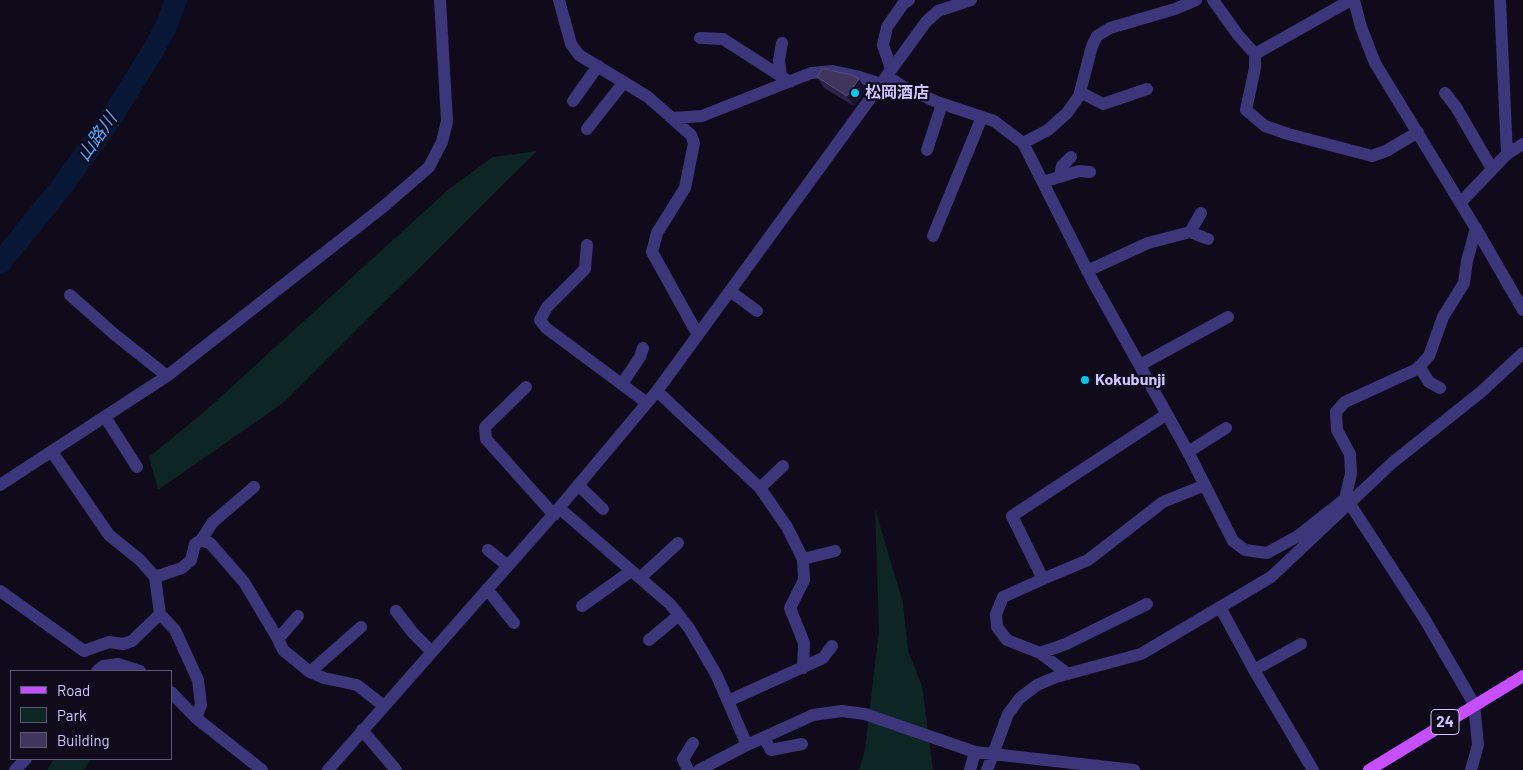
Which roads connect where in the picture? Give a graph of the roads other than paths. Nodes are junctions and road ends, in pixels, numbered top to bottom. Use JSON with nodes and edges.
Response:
{"nodes":[{"id":1,"x":440,"y":0,"type":"edge"},
{"id":2,"x":559,"y":0,"type":"edge"},
{"id":3,"x":909,"y":0,"type":"edge"},
{"id":4,"x":971,"y":0,"type":"edge"},
{"id":5,"x":1196,"y":0,"type":"edge"},
{"id":6,"x":1213,"y":0,"type":"edge"},
{"id":7,"x":1352,"y":0,"type":"edge"},
{"id":8,"x":1500,"y":0,"type":"edge"},
{"id":9,"x":1174,"y":4,"type":"edge"},
{"id":10,"x":700,"y":38,"type":"dead end"},
{"id":11,"x":782,"y":43,"type":"dead end"},
{"id":12,"x":1255,"y":54,"type":"junction"},
{"id":13,"x":598,"y":66,"type":"junction"},
{"id":14,"x":886,"y":76,"type":"junction"},
{"id":15,"x":785,"y":79,"type":"junction"},
{"id":16,"x":624,"y":82,"type":"junction"},
{"id":17,"x":1147,"y":89,"type":"dead end"},
{"id":18,"x":1080,"y":92,"type":"junction"},
{"id":19,"x":1445,"y":93,"type":"dead end"},
{"id":20,"x":573,"y":101,"type":"dead end"},
{"id":21,"x":942,"y":104,"type":"junction"},
{"id":22,"x":982,"y":117,"type":"junction"},
{"id":23,"x":672,"y":118,"type":"junction"},
{"id":24,"x":587,"y":129,"type":"dead end"},
{"id":25,"x":1418,"y":132,"type":"junction"},
{"id":26,"x":1023,"y":143,"type":"junction"},
{"id":27,"x":1523,"y":144,"type":"edge"},
{"id":28,"x":927,"y":150,"type":"dead end"},
{"id":29,"x":1507,"y":154,"type":"junction"},
{"id":30,"x":1071,"y":157,"type":"dead end"},
{"id":31,"x":1492,"y":169,"type":"junction"},
{"id":32,"x":1090,"y":172,"type":"dead end"},
{"id":33,"x":1060,"y":176,"type":"junction"},
{"id":34,"x":1043,"y":182,"type":"junction"},
{"id":35,"x":1460,"y":203,"type":"junction"},
{"id":36,"x":1201,"y":213,"type":"dead end"},
{"id":37,"x":1476,"y":228,"type":"junction"},
{"id":38,"x":1190,"y":232,"type":"junction"},
{"id":39,"x":933,"y":236,"type":"dead end"},
{"id":40,"x":1208,"y":239,"type":"dead end"},
{"id":41,"x":587,"y":245,"type":"dead end"},
{"id":42,"x":1087,"y":271,"type":"junction"},
{"id":43,"x":730,"y":291,"type":"junction"},
{"id":44,"x":70,"y":295,"type":"dead end"},
{"id":45,"x":1523,"y":310,"type":"edge"},
{"id":46,"x":757,"y":311,"type":"dead end"},
{"id":47,"x":1228,"y":317,"type":"dead end"},
{"id":48,"x":698,"y":335,"type":"junction"},
{"id":49,"x":643,"y":348,"type":"dead end"},
{"id":50,"x":1523,"y":353,"type":"edge"},
{"id":51,"x":1140,"y":365,"type":"junction"},
{"id":52,"x":1419,"y":366,"type":"junction"},
{"id":53,"x":167,"y":376,"type":"junction"},
{"id":54,"x":622,"y":384,"type":"junction"},
{"id":55,"x":526,"y":387,"type":"dead end"},
{"id":56,"x":1440,"y":388,"type":"dead end"},
{"id":57,"x":657,"y":391,"type":"junction"},
{"id":58,"x":647,"y":403,"type":"junction"},
{"id":59,"x":1167,"y":414,"type":"junction"},
{"id":60,"x":105,"y":417,"type":"junction"},
{"id":61,"x":1226,"y":428,"type":"dead end"},
{"id":62,"x":52,"y":452,"type":"junction"},
{"id":63,"x":1188,"y":452,"type":"junction"},
{"id":64,"x":783,"y":466,"type":"dead end"},
{"id":65,"x":137,"y":467,"type":"dead end"},
{"id":66,"x":0,"y":485,"type":"edge"},
{"id":67,"x":578,"y":485,"type":"junction"},
{"id":68,"x":1205,"y":485,"type":"junction"},
{"id":69,"x":254,"y":487,"type":"dead end"},
{"id":70,"x":760,"y":488,"type":"junction"},
{"id":71,"x":1347,"y":501,"type":"junction"},
{"id":72,"x":603,"y":509,"type":"dead end"},
{"id":73,"x":556,"y":511,"type":"junction"},
{"id":74,"x":201,"y":540,"type":"junction"},
{"id":75,"x":678,"y":543,"type":"dead end"},
{"id":76,"x":488,"y":550,"type":"dead end"},
{"id":77,"x":835,"y":551,"type":"dead end"},
{"id":78,"x":803,"y":559,"type":"junction"},
{"id":79,"x":508,"y":566,"type":"junction"},
{"id":80,"x":635,"y":574,"type":"junction"},
{"id":81,"x":155,"y":577,"type":"junction"},
{"id":82,"x":1043,"y":579,"type":"junction"},
{"id":83,"x":0,"y":590,"type":"edge"},
{"id":84,"x":487,"y":590,"type":"junction"},
{"id":85,"x":1147,"y":604,"type":"dead end"},
{"id":86,"x":582,"y":606,"type":"dead end"},
{"id":87,"x":1220,"y":607,"type":"junction"},
{"id":88,"x":396,"y":611,"type":"dead end"},
{"id":89,"x":160,"y":614,"type":"junction"},
{"id":90,"x":679,"y":615,"type":"junction"},
{"id":91,"x":298,"y":616,"type":"dead end"},
{"id":92,"x":514,"y":623,"type":"dead end"},
{"id":93,"x":361,"y":628,"type":"dead end"},
{"id":94,"x":278,"y":639,"type":"junction"},
{"id":95,"x":649,"y":640,"type":"dead end"},
{"id":96,"x":1301,"y":644,"type":"dead end"},
{"id":97,"x":832,"y":646,"type":"dead end"},
{"id":98,"x":432,"y":652,"type":"junction"},
{"id":99,"x":1040,"y":653,"type":"junction"},
{"id":100,"x":803,"y":668,"type":"junction"},
{"id":101,"x":98,"y":670,"type":"edge"},
{"id":102,"x":137,"y":670,"type":"edge"},
{"id":103,"x":1254,"y":670,"type":"junction"},
{"id":104,"x":310,"y":672,"type":"junction"},
{"id":105,"x":1068,"y":674,"type":"junction"},
{"id":106,"x":1523,"y":676,"type":"edge"},
{"id":107,"x":172,"y":693,"type":"edge"},
{"id":108,"x":728,"y":701,"type":"junction"},
{"id":109,"x":1474,"y":704,"type":"junction"},
{"id":110,"x":384,"y":706,"type":"junction"},
{"id":111,"x":196,"y":718,"type":"junction"},
{"id":112,"x":362,"y":730,"type":"junction"},
{"id":113,"x":764,"y":738,"type":"junction"},
{"id":114,"x":693,"y":743,"type":"dead end"},
{"id":115,"x":802,"y":744,"type":"dead end"},
{"id":116,"x":748,"y":745,"type":"junction"},
{"id":117,"x":975,"y":752,"type":"junction"},
{"id":118,"x":992,"y":755,"type":"junction"},
{"id":119,"x":25,"y":760,"type":"edge"},
{"id":120,"x":1085,"y":767,"type":"edge"},
{"id":121,"x":15,"y":770,"type":"edge"},
{"id":122,"x":262,"y":770,"type":"edge"},
{"id":123,"x":328,"y":770,"type":"edge"},
{"id":124,"x":396,"y":770,"type":"edge"},
{"id":125,"x":688,"y":770,"type":"edge"},
{"id":126,"x":700,"y":770,"type":"edge"},
{"id":127,"x":970,"y":770,"type":"edge"},
{"id":128,"x":987,"y":770,"type":"edge"},
{"id":129,"x":1134,"y":770,"type":"edge"},
{"id":130,"x":1313,"y":770,"type":"edge"},
{"id":131,"x":1369,"y":770,"type":"edge"},
{"id":132,"x":1471,"y":770,"type":"edge"}],
"edges":[{"from":1,"to":53,"type":"street"},
{"from":2,"to":13,"type":"street"},
{"from":3,"to":14,"type":"street"},
{"from":4,"to":14,"type":"street"},
{"from":5,"to":9,"type":"street"},
{"from":6,"to":12,"type":"street"},
{"from":7,"to":12,"type":"street"},
{"from":7,"to":25,"type":"street"},
{"from":8,"to":29,"type":"street"},
{"from":9,"to":18,"type":"street"},
{"from":10,"to":15,"type":"street"},
{"from":11,"to":15,"type":"street"},
{"from":12,"to":25,"type":"street"},
{"from":13,"to":16,"type":"street"},
{"from":13,"to":20,"type":"street"},
{"from":14,"to":15,"type":"street"},
{"from":14,"to":21,"type":"street"},
{"from":14,"to":43,"type":"street"},
{"from":15,"to":23,"type":"street"},
{"from":16,"to":23,"type":"street"},
{"from":16,"to":24,"type":"street"},
{"from":17,"to":18,"type":"street"},
{"from":18,"to":26,"type":"street"},
{"from":19,"to":31,"type":"street"},
{"from":21,"to":22,"type":"street"},
{"from":21,"to":28,"type":"street"},
{"from":22,"to":26,"type":"street"},
{"from":22,"to":39,"type":"street"},
{"from":23,"to":48,"type":"street"},
{"from":25,"to":35,"type":"street"},
{"from":26,"to":34,"type":"street"},
{"from":27,"to":29,"type":"street"},
{"from":29,"to":31,"type":"street"},
{"from":30,"to":33,"type":"street"},
{"from":31,"to":35,"type":"street"},
{"from":32,"to":33,"type":"street"},
{"from":33,"to":34,"type":"street"},
{"from":34,"to":42,"type":"street"},
{"from":35,"to":37,"type":"street"},
{"from":36,"to":38,"type":"street"},
{"from":37,"to":45,"type":"street"},
{"from":37,"to":52,"type":"street"},
{"from":38,"to":40,"type":"street"},
{"from":38,"to":42,"type":"street"},
{"from":41,"to":54,"type":"street"},
{"from":42,"to":51,"type":"street"},
{"from":43,"to":46,"type":"street"},
{"from":43,"to":48,"type":"street"},
{"from":44,"to":53,"type":"street"},
{"from":47,"to":51,"type":"street"},
{"from":48,"to":57,"type":"street"},
{"from":49,"to":54,"type":"street"},
{"from":50,"to":71,"type":"street"},
{"from":51,"to":59,"type":"street"},
{"from":52,"to":56,"type":"street"},
{"from":52,"to":71,"type":"street"},
{"from":53,"to":60,"type":"street"},
{"from":54,"to":58,"type":"street"},
{"from":55,"to":73,"type":"street"},
{"from":57,"to":58,"type":"street"},
{"from":57,"to":70,"type":"street"},
{"from":58,"to":67,"type":"street"},
{"from":59,"to":63,"type":"street"},
{"from":59,"to":82,"type":"street"},
{"from":60,"to":62,"type":"street"},
{"from":60,"to":65,"type":"street"},
{"from":61,"to":63,"type":"street"},
{"from":62,"to":66,"type":"street"},
{"from":62,"to":81,"type":"street"},
{"from":63,"to":68,"type":"street"},
{"from":64,"to":70,"type":"street"},
{"from":67,"to":72,"type":"street"},
{"from":67,"to":73,"type":"street"},
{"from":68,"to":71,"type":"street"},
{"from":68,"to":82,"type":"street"},
{"from":69,"to":74,"type":"street"},
{"from":70,"to":78,"type":"street"},
{"from":71,"to":87,"type":"street"},
{"from":71,"to":109,"type":"street"},
{"from":73,"to":79,"type":"street"},
{"from":73,"to":80,"type":"street"},
{"from":74,"to":81,"type":"street"},
{"from":74,"to":94,"type":"street"},
{"from":75,"to":80,"type":"street"},
{"from":76,"to":79,"type":"street"},
{"from":77,"to":78,"type":"street"},
{"from":78,"to":100,"type":"street"},
{"from":79,"to":84,"type":"street"},
{"from":80,"to":86,"type":"street"},
{"from":80,"to":90,"type":"street"},
{"from":81,"to":89,"type":"street"},
{"from":82,"to":99,"type":"street"},
{"from":83,"to":89,"type":"street"},
{"from":84,"to":92,"type":"street"},
{"from":84,"to":98,"type":"street"},
{"from":85,"to":99,"type":"street"},
{"from":87,"to":103,"type":"street"},
{"from":87,"to":105,"type":"street"},
{"from":88,"to":98,"type":"street"},
{"from":89,"to":111,"type":"street"},
{"from":90,"to":95,"type":"street"},
{"from":90,"to":108,"type":"street"},
{"from":91,"to":94,"type":"street"},
{"from":93,"to":104,"type":"street"},
{"from":94,"to":104,"type":"street"},
{"from":96,"to":103,"type":"street"},
{"from":97,"to":100,"type":"street"},
{"from":98,"to":110,"type":"street"},
{"from":99,"to":105,"type":"street"},
{"from":100,"to":108,"type":"street"},
{"from":101,"to":102,"type":"street"},
{"from":103,"to":130,"type":"street"},
{"from":104,"to":110,"type":"street"},
{"from":105,"to":118,"type":"street"},
{"from":106,"to":109,"type":"main road","number":"24"},
{"from":107,"to":111,"type":"street"},
{"from":108,"to":116,"type":"street"},
{"from":109,"to":131,"type":"main road","number":"24"},
{"from":109,"to":132,"type":"street"},
{"from":110,"to":112,"type":"street"},
{"from":111,"to":122,"type":"street"},
{"from":112,"to":123,"type":"street"},
{"from":112,"to":124,"type":"street"},
{"from":113,"to":115,"type":"street"},
{"from":113,"to":116,"type":"street"},
{"from":113,"to":117,"type":"street"},
{"from":114,"to":125,"type":"street"},
{"from":116,"to":126,"type":"street"},
{"from":117,"to":118,"type":"street"},
{"from":117,"to":127,"type":"street"},
{"from":118,"to":120,"type":"street"},
{"from":118,"to":128,"type":"street"},
{"from":119,"to":121,"type":"street"},
{"from":120,"to":129,"type":"street"}]}
